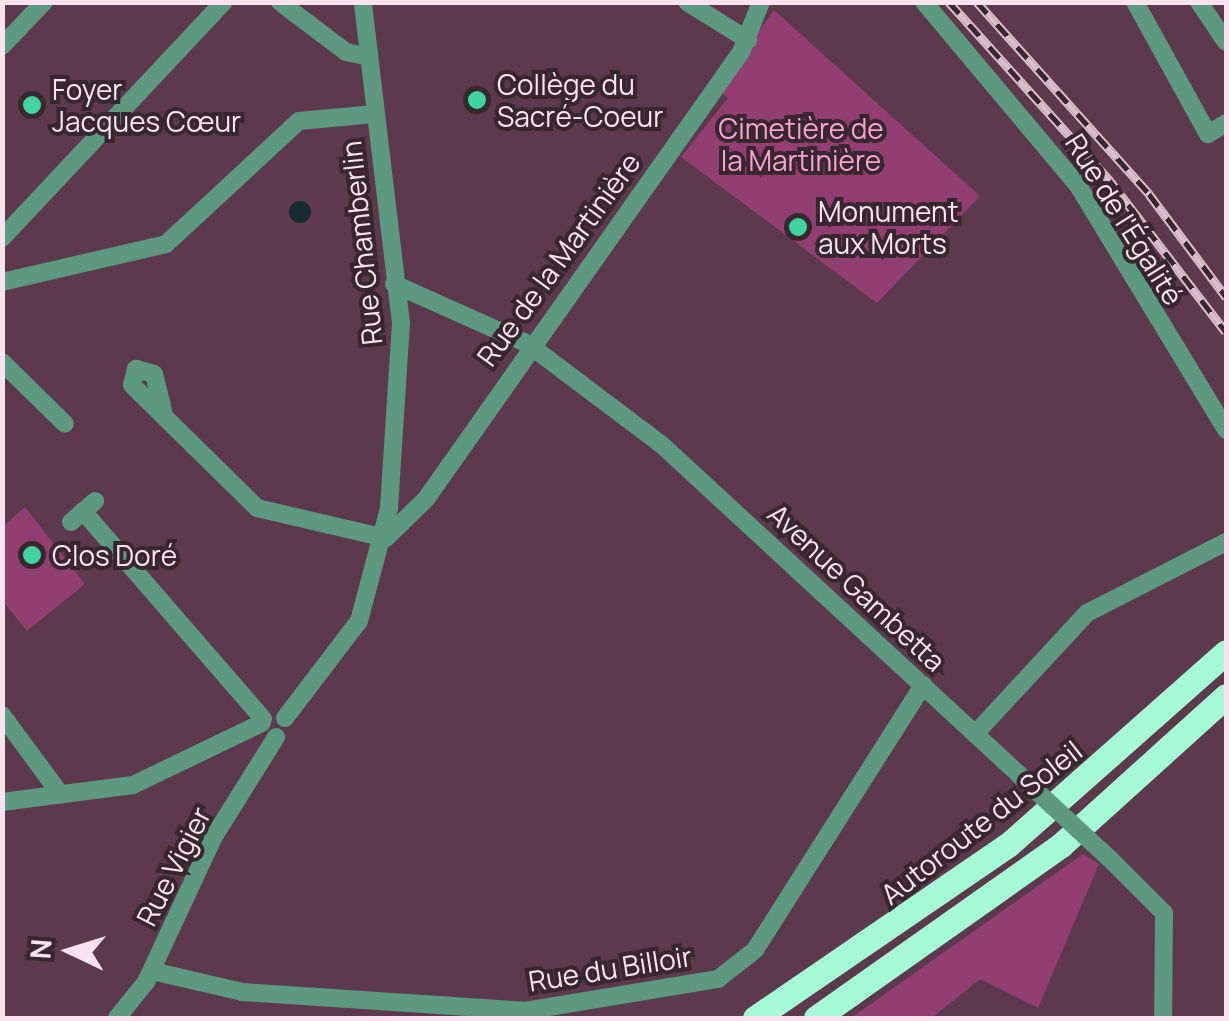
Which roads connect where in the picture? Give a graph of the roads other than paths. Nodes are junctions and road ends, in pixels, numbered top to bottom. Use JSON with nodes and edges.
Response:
{"nodes":[{"id":1,"x":44,"y":2,"type":"edge"},
{"id":2,"x":224,"y":2,"type":"edge"},
{"id":3,"x":280,"y":2,"type":"edge"},
{"id":4,"x":362,"y":2,"type":"edge"},
{"id":5,"x":687,"y":2,"type":"edge"},
{"id":6,"x":760,"y":2,"type":"edge"},
{"id":7,"x":924,"y":2,"type":"edge"},
{"id":8,"x":1136,"y":2,"type":"edge"},
{"id":9,"x":1199,"y":2,"type":"edge"},
{"id":10,"x":748,"y":40,"type":"junction"},
{"id":11,"x":1226,"y":42,"type":"edge"},
{"id":12,"x":2,"y":46,"type":"edge"},
{"id":13,"x":369,"y":57,"type":"junction"},
{"id":14,"x":376,"y":114,"type":"junction"},
{"id":15,"x":1226,"y":123,"type":"edge"},
{"id":16,"x":2,"y":238,"type":"edge"},
{"id":17,"x":2,"y":282,"type":"edge"},
{"id":18,"x":394,"y":284,"type":"junction"},
{"id":19,"x":528,"y":344,"type":"junction"},
{"id":20,"x":2,"y":362,"type":"edge"},
{"id":21,"x":163,"y":410,"type":"dead end"},
{"id":22,"x":66,"y":424,"type":"dead end"},
{"id":23,"x":1226,"y":430,"type":"edge"},
{"id":24,"x":83,"y":511,"type":"dead end"},
{"id":25,"x":386,"y":538,"type":"junction"},
{"id":26,"x":1226,"y":542,"type":"edge"},
{"id":27,"x":1226,"y":652,"type":"edge"},
{"id":28,"x":923,"y":685,"type":"junction"},
{"id":29,"x":1226,"y":696,"type":"edge"},
{"id":30,"x":2,"y":715,"type":"edge"},
{"id":31,"x":285,"y":718,"type":"junction"},
{"id":32,"x":262,"y":721,"type":"junction"},
{"id":33,"x":975,"y":734,"type":"junction"},
{"id":34,"x":276,"y":737,"type":"junction"},
{"id":35,"x":61,"y":795,"type":"junction"},
{"id":36,"x":2,"y":802,"type":"edge"},
{"id":37,"x":152,"y":971,"type":"junction"},
{"id":38,"x":117,"y":1018,"type":"edge"},
{"id":39,"x":756,"y":1018,"type":"edge"},
{"id":40,"x":816,"y":1018,"type":"edge"},
{"id":41,"x":1163,"y":1018,"type":"edge"}],
"edges":[{"from":1,"to":12,"type":"street"},
{"from":2,"to":16,"type":"street"},
{"from":3,"to":13,"type":"street"},
{"from":4,"to":13,"type":"street","name":"Rue Chamberlin"},
{"from":5,"to":10,"type":"street"},
{"from":6,"to":10,"type":"street","name":"Rue de la Martinière"},
{"from":7,"to":23,"type":"street","name":"Rue de l'Égalité"},
{"from":8,"to":15,"type":"street"},
{"from":9,"to":11,"type":"street"},
{"from":10,"to":19,"type":"street","name":"Rue de la Martinière"},
{"from":13,"to":14,"type":"street","name":"Rue Chamberlin"},
{"from":14,"to":17,"type":"street"},
{"from":14,"to":18,"type":"street","name":"Rue Chamberlin"},
{"from":18,"to":19,"type":"street","name":"Avenue Gambetta"},
{"from":18,"to":25,"type":"street","name":"Rue Chamberlin"},
{"from":19,"to":25,"type":"street","name":"Rue de la Martinière"},
{"from":19,"to":28,"type":"street","name":"Avenue Gambetta"},
{"from":20,"to":22,"type":"street"},
{"from":21,"to":25,"type":"street"},
{"from":24,"to":32,"type":"street"},
{"from":25,"to":31,"type":"street"},
{"from":26,"to":33,"type":"street"},
{"from":27,"to":39,"type":"highway","name":"Autoroute du Soleil"},
{"from":28,"to":33,"type":"street","name":"Avenue Gambetta"},
{"from":28,"to":37,"type":"street","name":"Rue du Billoir"},
{"from":29,"to":40,"type":"highway"},
{"from":30,"to":35,"type":"street"},
{"from":31,"to":32,"type":"street"},
{"from":31,"to":34,"type":"street","name":"Rue Vigier"},
{"from":32,"to":34,"type":"street"},
{"from":32,"to":35,"type":"street"},
{"from":33,"to":41,"type":"street","name":"Avenue Gambetta","bridge":true},
{"from":34,"to":37,"type":"street","name":"Rue Vigier"},
{"from":35,"to":36,"type":"street"},
{"from":37,"to":38,"type":"street","name":"Rue Vigier"}]}
